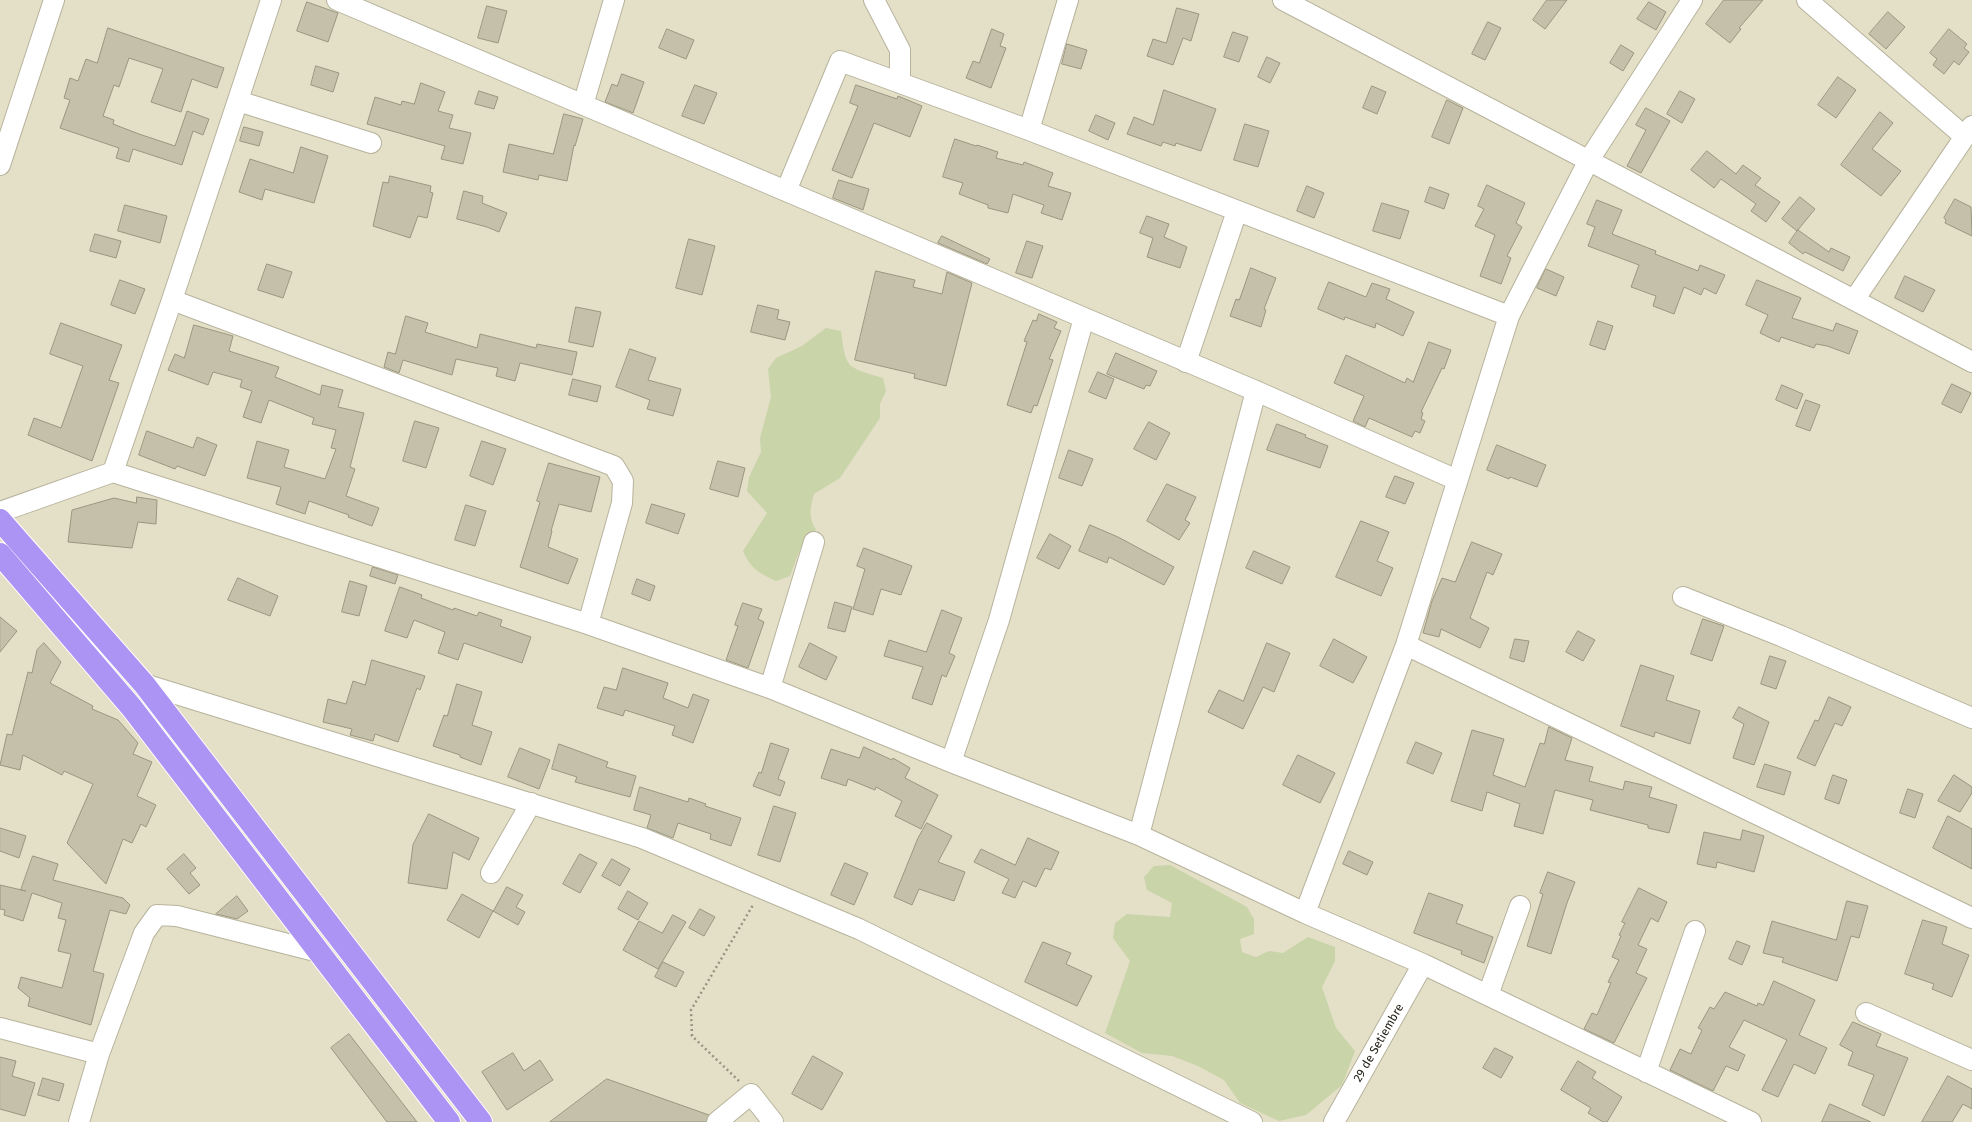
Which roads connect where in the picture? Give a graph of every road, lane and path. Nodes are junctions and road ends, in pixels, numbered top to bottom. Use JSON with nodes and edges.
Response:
{"nodes":[{"id":1,"x":54,"y":0,"type":"edge"},
{"id":2,"x":271,"y":0,"type":"edge"},
{"id":3,"x":337,"y":0,"type":"edge"},
{"id":4,"x":614,"y":0,"type":"edge"},
{"id":5,"x":874,"y":0,"type":"edge"},
{"id":6,"x":1068,"y":0,"type":"edge"},
{"id":7,"x":1283,"y":0,"type":"edge"},
{"id":8,"x":1690,"y":0,"type":"edge"},
{"id":9,"x":1807,"y":0,"type":"edge"},
{"id":10,"x":369,"y":6,"type":"edge"},
{"id":11,"x":900,"y":83,"type":"junction"},
{"id":12,"x":238,"y":101,"type":"junction"},
{"id":13,"x":583,"y":105,"type":"junction"},
{"id":14,"x":1029,"y":130,"type":"junction"},
{"id":15,"x":1968,"y":131,"type":"edge"},
{"id":16,"x":371,"y":143,"type":"dead end"},
{"id":17,"x":1589,"y":160,"type":"junction"},
{"id":18,"x":0,"y":165,"type":"edge"},
{"id":19,"x":786,"y":191,"type":"junction"},
{"id":20,"x":1237,"y":211,"type":"junction"},
{"id":21,"x":172,"y":300,"type":"junction"},
{"id":22,"x":1854,"y":300,"type":"junction"},
{"id":23,"x":1509,"y":316,"type":"junction"},
{"id":24,"x":1084,"y":318,"type":"junction"},
{"id":25,"x":1186,"y":362,"type":"junction"},
{"id":26,"x":1972,"y":362,"type":"edge"},
{"id":27,"x":1256,"y":392,"type":"junction"},
{"id":28,"x":113,"y":472,"type":"junction"},
{"id":29,"x":1458,"y":480,"type":"junction"},
{"id":30,"x":0,"y":512,"type":"edge"},
{"id":31,"x":0,"y":520,"type":"edge"},
{"id":32,"x":814,"y":542,"type":"dead end"},
{"id":33,"x":0,"y":554,"type":"edge"},
{"id":34,"x":1683,"y":597,"type":"dead end"},
{"id":35,"x":588,"y":624,"type":"junction"},
{"id":36,"x":1406,"y":645,"type":"junction"},
{"id":37,"x":144,"y":684,"type":"junction"},
{"id":38,"x":770,"y":688,"type":"junction"},
{"id":39,"x":1972,"y":718,"type":"edge"},
{"id":40,"x":951,"y":762,"type":"junction"},
{"id":41,"x":531,"y":803,"type":"junction"},
{"id":42,"x":1139,"y":835,"type":"junction"},
{"id":43,"x":491,"y":873,"type":"dead end"},
{"id":44,"x":764,"y":887,"type":"junction"},
{"id":45,"x":1520,"y":906,"type":"dead end"},
{"id":46,"x":1305,"y":913,"type":"junction"},
{"id":47,"x":1972,"y":918,"type":"edge"},
{"id":48,"x":1695,"y":931,"type":"dead end"},
{"id":49,"x":319,"y":952,"type":"junction"},
{"id":50,"x":1424,"y":964,"type":"junction"},
{"id":51,"x":1488,"y":995,"type":"junction"},
{"id":52,"x":1866,"y":1013,"type":"dead end"},
{"id":53,"x":0,"y":1028,"type":"edge"},
{"id":54,"x":99,"y":1054,"type":"junction"},
{"id":55,"x":1972,"y":1060,"type":"edge"},
{"id":56,"x":1646,"y":1072,"type":"junction"},
{"id":57,"x":752,"y":1094,"type":"junction"},
{"id":58,"x":79,"y":1122,"type":"edge"},
{"id":59,"x":449,"y":1122,"type":"edge"},
{"id":60,"x":482,"y":1122,"type":"edge"},
{"id":61,"x":717,"y":1122,"type":"edge"},
{"id":62,"x":773,"y":1122,"type":"edge"},
{"id":63,"x":1252,"y":1122,"type":"edge"},
{"id":64,"x":1334,"y":1122,"type":"edge"},
{"id":65,"x":1751,"y":1122,"type":"edge"}],
"edges":[{"from":1,"to":18,"type":"street"},
{"from":2,"to":12,"type":"street"},
{"from":3,"to":10,"type":"street"},
{"from":4,"to":13,"type":"street"},
{"from":5,"to":11,"type":"street"},
{"from":6,"to":14,"type":"street"},
{"from":7,"to":17,"type":"street"},
{"from":8,"to":17,"type":"street"},
{"from":9,"to":15,"type":"street"},
{"from":10,"to":13,"type":"street"},
{"from":11,"to":14,"type":"street"},
{"from":11,"to":19,"type":"street"},
{"from":12,"to":16,"type":"street"},
{"from":12,"to":21,"type":"street"},
{"from":13,"to":19,"type":"street"},
{"from":14,"to":20,"type":"street"},
{"from":15,"to":22,"type":"street"},
{"from":17,"to":22,"type":"street"},
{"from":17,"to":23,"type":"street"},
{"from":19,"to":24,"type":"street"},
{"from":20,"to":23,"type":"street"},
{"from":20,"to":25,"type":"street"},
{"from":21,"to":28,"type":"street"},
{"from":21,"to":35,"type":"street"},
{"from":22,"to":26,"type":"street"},
{"from":23,"to":29,"type":"street"},
{"from":24,"to":25,"type":"street"},
{"from":24,"to":40,"type":"street"},
{"from":25,"to":27,"type":"street"},
{"from":27,"to":29,"type":"street"},
{"from":27,"to":42,"type":"street"},
{"from":28,"to":30,"type":"street"},
{"from":28,"to":35,"type":"street"},
{"from":29,"to":36,"type":"street"},
{"from":31,"to":37,"type":"highway"},
{"from":32,"to":38,"type":"street"},
{"from":33,"to":49,"type":"highway"},
{"from":34,"to":39,"type":"street"},
{"from":35,"to":38,"type":"street"},
{"from":36,"to":46,"type":"street"},
{"from":36,"to":47,"type":"street"},
{"from":37,"to":41,"type":"street"},
{"from":37,"to":60,"type":"highway"},
{"from":38,"to":40,"type":"street"},
{"from":40,"to":42,"type":"street"},
{"from":41,"to":43,"type":"street"},
{"from":41,"to":44,"type":"street"},
{"from":42,"to":46,"type":"street"},
{"from":44,"to":57,"type":"path"},
{"from":44,"to":63,"type":"street"},
{"from":45,"to":51,"type":"street"},
{"from":46,"to":50,"type":"street"},
{"from":48,"to":56,"type":"street"},
{"from":49,"to":54,"type":"street"},
{"from":49,"to":59,"type":"highway"},
{"from":50,"to":51,"type":"street"},
{"from":50,"to":64,"type":"street","name":"29 de Setiembre"},
{"from":51,"to":56,"type":"street"},
{"from":52,"to":55,"type":"street"},
{"from":53,"to":54,"type":"street"},
{"from":54,"to":58,"type":"street"},
{"from":56,"to":65,"type":"street"},
{"from":57,"to":61,"type":"street"},
{"from":57,"to":62,"type":"street"}]}
